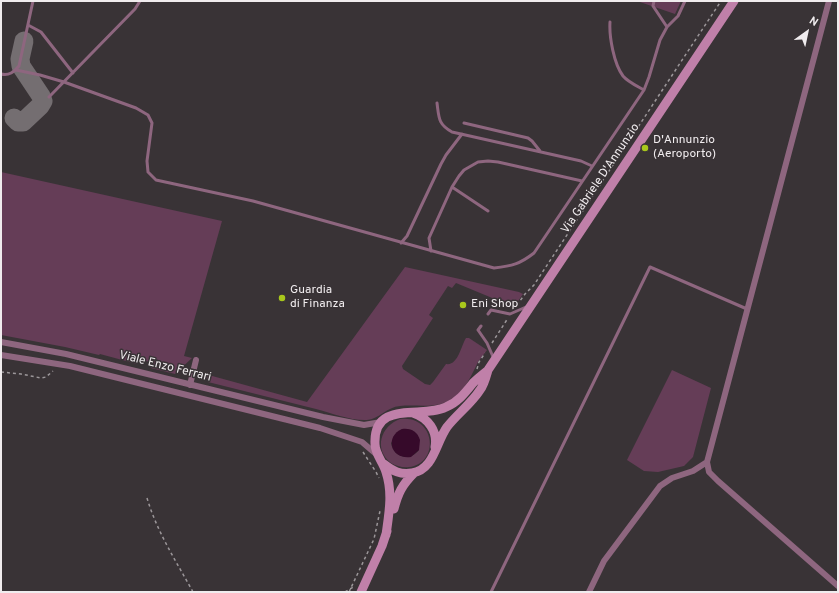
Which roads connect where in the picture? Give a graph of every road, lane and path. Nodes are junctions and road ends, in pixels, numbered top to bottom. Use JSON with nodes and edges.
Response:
{"nodes":[{"id":1,"x":33,"y":1,"type":"edge"},
{"id":2,"x":140,"y":1,"type":"edge"},
{"id":3,"x":654,"y":1,"type":"edge"},
{"id":4,"x":685,"y":1,"type":"edge"},
{"id":5,"x":721,"y":1,"type":"edge"},
{"id":6,"x":734,"y":1,"type":"edge"},
{"id":7,"x":829,"y":1,"type":"edge"},
{"id":8,"x":610,"y":22,"type":"dead end"},
{"id":9,"x":28,"y":25,"type":"junction"},
{"id":10,"x":667,"y":27,"type":"junction"},
{"id":11,"x":16,"y":70,"type":"junction"},
{"id":12,"x":73,"y":73,"type":"junction"},
{"id":13,"x":1,"y":74,"type":"edge"},
{"id":14,"x":64,"y":82,"type":"junction"},
{"id":15,"x":644,"y":90,"type":"junction"},
{"id":16,"x":49,"y":97,"type":"dead end"},
{"id":17,"x":438,"y":103,"type":"dead end"},
{"id":18,"x":464,"y":123,"type":"dead end"},
{"id":19,"x":462,"y":134,"type":"junction"},
{"id":20,"x":540,"y":151,"type":"junction"},
{"id":21,"x":592,"y":166,"type":"junction"},
{"id":22,"x":582,"y":181,"type":"junction"},
{"id":23,"x":452,"y":187,"type":"junction"},
{"id":24,"x":488,"y":211,"type":"dead end"},
{"id":25,"x":401,"y":243,"type":"junction"},
{"id":26,"x":431,"y":251,"type":"junction"},
{"id":27,"x":530,"y":306,"type":"junction"},
{"id":28,"x":747,"y":308,"type":"junction"},
{"id":29,"x":488,"y":314,"type":"dead end"},
{"id":30,"x":510,"y":314,"type":"junction"},
{"id":31,"x":481,"y":326,"type":"dead end"},
{"id":32,"x":1,"y":342,"type":"edge"},
{"id":33,"x":489,"y":348,"type":"junction"},
{"id":34,"x":1,"y":355,"type":"edge"},
{"id":35,"x":196,"y":360,"type":"dead end"},
{"id":36,"x":495,"y":360,"type":"junction"},
{"id":37,"x":57,"y":369,"type":"dead end"},
{"id":38,"x":488,"y":370,"type":"junction"},
{"id":39,"x":1,"y":372,"type":"edge"},
{"id":40,"x":474,"y":374,"type":"dead end"},
{"id":41,"x":190,"y":385,"type":"junction"},
{"id":42,"x":412,"y":412,"type":"junction"},
{"id":43,"x":381,"y":422,"type":"junction"},
{"id":44,"x":363,"y":451,"type":"dead end"},
{"id":45,"x":435,"y":451,"type":"junction"},
{"id":46,"x":374,"y":459,"type":"junction"},
{"id":47,"x":707,"y":462,"type":"junction"},
{"id":48,"x":384,"y":464,"type":"junction"},
{"id":49,"x":414,"y":473,"type":"junction"},
{"id":50,"x":379,"y":479,"type":"dead end"},
{"id":51,"x":147,"y":498,"type":"dead end"},
{"id":52,"x":381,"y":510,"type":"dead end"},
{"id":53,"x":383,"y":531,"type":"junction"},
{"id":54,"x":373,"y":549,"type":"dead end"},
{"id":55,"x":370,"y":555,"type":"dead end"},
{"id":56,"x":838,"y":586,"type":"edge"},
{"id":57,"x":193,"y":592,"type":"edge"},
{"id":58,"x":349,"y":592,"type":"edge"},
{"id":59,"x":352,"y":592,"type":"edge"},
{"id":60,"x":361,"y":592,"type":"edge"},
{"id":61,"x":491,"y":592,"type":"edge"},
{"id":62,"x":589,"y":592,"type":"edge"}],
"edges":[{"from":1,"to":9,"type":"lane"},
{"from":2,"to":12,"type":"lane"},
{"from":3,"to":10,"type":"lane"},
{"from":4,"to":10,"type":"lane"},
{"from":5,"to":30,"type":"path"},
{"from":6,"to":27,"type":"main road","name":"Via Gabriele D'Annunzio"},
{"from":7,"to":28,"type":"street"},
{"from":8,"to":15,"type":"lane"},
{"from":9,"to":11,"type":"lane"},
{"from":9,"to":12,"type":"lane"},
{"from":10,"to":15,"type":"lane"},
{"from":11,"to":13,"type":"lane"},
{"from":11,"to":14,"type":"lane"},
{"from":12,"to":14,"type":"lane"},
{"from":14,"to":16,"type":"lane"},
{"from":14,"to":25,"type":"lane"},
{"from":15,"to":21,"type":"lane"},
{"from":17,"to":19,"type":"lane"},
{"from":18,"to":20,"type":"lane"},
{"from":19,"to":20,"type":"lane"},
{"from":19,"to":25,"type":"lane"},
{"from":20,"to":21,"type":"lane"},
{"from":21,"to":22,"type":"lane"},
{"from":22,"to":23,"type":"lane"},
{"from":22,"to":26,"type":"lane"},
{"from":23,"to":24,"type":"lane"},
{"from":23,"to":26,"type":"lane"},
{"from":25,"to":26,"type":"lane"},
{"from":27,"to":30,"type":"lane"},
{"from":27,"to":36,"type":"main road","name":"Via Gabriele D'Annunzio"},
{"from":28,"to":47,"type":"street"},
{"from":28,"to":61,"type":"lane"},
{"from":29,"to":30,"type":"lane"},
{"from":30,"to":33,"type":"path"},
{"from":31,"to":33,"type":"lane"},
{"from":32,"to":41,"type":"street","name":"Viale Enzo Ferrari"},
{"from":33,"to":36,"type":"lane"},
{"from":33,"to":40,"type":"path"},
{"from":34,"to":46,"type":"street","name":"Viale Enzo Ferrari"},
{"from":35,"to":41,"type":"street"},
{"from":36,"to":38,"type":"main road","name":"Via Gabriele D'Annunzio"},
{"from":37,"to":39,"type":"path"},
{"from":38,"to":42,"type":"main road"},
{"from":38,"to":45,"type":"main road"},
{"from":41,"to":43,"type":"street","name":"Viale Enzo Ferrari"},
{"from":42,"to":43,"type":"main road"},
{"from":42,"to":45,"type":"main road"},
{"from":43,"to":46,"type":"main road"},
{"from":44,"to":50,"type":"path"},
{"from":45,"to":49,"type":"main road"},
{"from":46,"to":48,"type":"main road"},
{"from":47,"to":56,"type":"street"},
{"from":47,"to":62,"type":"street"},
{"from":48,"to":49,"type":"main road"},
{"from":48,"to":53,"type":"main road"},
{"from":49,"to":53,"type":"main road"},
{"from":51,"to":57,"type":"path"},
{"from":52,"to":58,"type":"path"},
{"from":53,"to":54,"type":"path"},
{"from":53,"to":60,"type":"main road"},
{"from":55,"to":59,"type":"path"}]}
